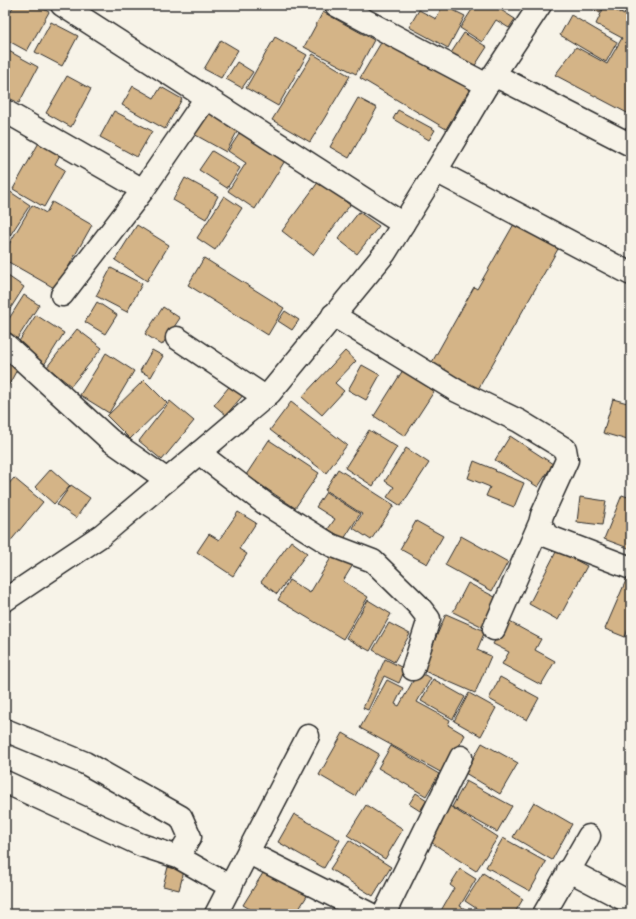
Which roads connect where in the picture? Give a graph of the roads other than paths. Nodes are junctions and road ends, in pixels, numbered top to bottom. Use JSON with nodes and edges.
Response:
{"nodes":[{"id":1,"x":62,"y":5,"type":"edge"},
{"id":2,"x":336,"y":5,"type":"edge"},
{"id":3,"x":538,"y":6,"type":"edge"},
{"id":4,"x":487,"y":85,"type":"junction"},
{"id":5,"x":206,"y":98,"type":"junction"},
{"id":6,"x":5,"y":111,"type":"edge"},
{"id":7,"x":631,"y":146,"type":"edge"},
{"id":8,"x":436,"y":171,"type":"junction"},
{"id":9,"x":143,"y":190,"type":"junction"},
{"id":10,"x":402,"y":224,"type":"junction"},
{"id":11,"x":631,"y":274,"type":"edge"},
{"id":12,"x":62,"y":295,"type":"dead end"},
{"id":13,"x":334,"y":315,"type":"junction"},
{"id":14,"x":177,"y":338,"type":"dead end"},
{"id":15,"x":5,"y":344,"type":"edge"},
{"id":16,"x":265,"y":397,"type":"junction"},
{"id":17,"x":199,"y":453,"type":"junction"},
{"id":18,"x":167,"y":480,"type":"junction"},
{"id":19,"x":540,"y":523,"type":"junction"},
{"id":20,"x":631,"y":568,"type":"edge"},
{"id":21,"x":5,"y":600,"type":"edge"},
{"id":22,"x":494,"y":629,"type":"dead end"},
{"id":23,"x":414,"y":669,"type":"dead end"},
{"id":24,"x":5,"y":730,"type":"edge"},
{"id":25,"x":308,"y":736,"type":"dead end"},
{"id":26,"x":461,"y":757,"type":"dead end"},
{"id":27,"x":5,"y":782,"type":"edge"},
{"id":28,"x":589,"y":836,"type":"dead end"},
{"id":29,"x":249,"y":853,"type":"junction"},
{"id":30,"x":178,"y":857,"type":"junction"},
{"id":31,"x":568,"y":870,"type":"junction"},
{"id":32,"x":231,"y":887,"type":"junction"},
{"id":33,"x":631,"y":903,"type":"edge"},
{"id":34,"x":216,"y":914,"type":"edge"},
{"id":35,"x":370,"y":914,"type":"edge"},
{"id":36,"x":384,"y":914,"type":"edge"},
{"id":37,"x":544,"y":914,"type":"edge"}],
"edges":[{"from":1,"to":5,"type":"street"},
{"from":2,"to":4,"type":"street"},
{"from":3,"to":4,"type":"street"},
{"from":4,"to":7,"type":"street"},
{"from":4,"to":8,"type":"street"},
{"from":5,"to":9,"type":"street"},
{"from":5,"to":10,"type":"street"},
{"from":6,"to":9,"type":"street"},
{"from":8,"to":10,"type":"street"},
{"from":8,"to":11,"type":"street"},
{"from":9,"to":12,"type":"street"},
{"from":10,"to":13,"type":"street"},
{"from":13,"to":16,"type":"street"},
{"from":13,"to":19,"type":"street"},
{"from":14,"to":16,"type":"street"},
{"from":15,"to":18,"type":"street"},
{"from":16,"to":17,"type":"street"},
{"from":17,"to":18,"type":"street"},
{"from":17,"to":23,"type":"street"},
{"from":18,"to":21,"type":"street"},
{"from":19,"to":20,"type":"street"},
{"from":19,"to":22,"type":"street"},
{"from":24,"to":30,"type":"street"},
{"from":25,"to":29,"type":"street"},
{"from":26,"to":36,"type":"street"},
{"from":27,"to":30,"type":"street"},
{"from":28,"to":31,"type":"street"},
{"from":29,"to":32,"type":"street"},
{"from":29,"to":35,"type":"street"},
{"from":30,"to":32,"type":"street"},
{"from":31,"to":33,"type":"street"},
{"from":31,"to":37,"type":"street"},
{"from":32,"to":34,"type":"street"}]}
